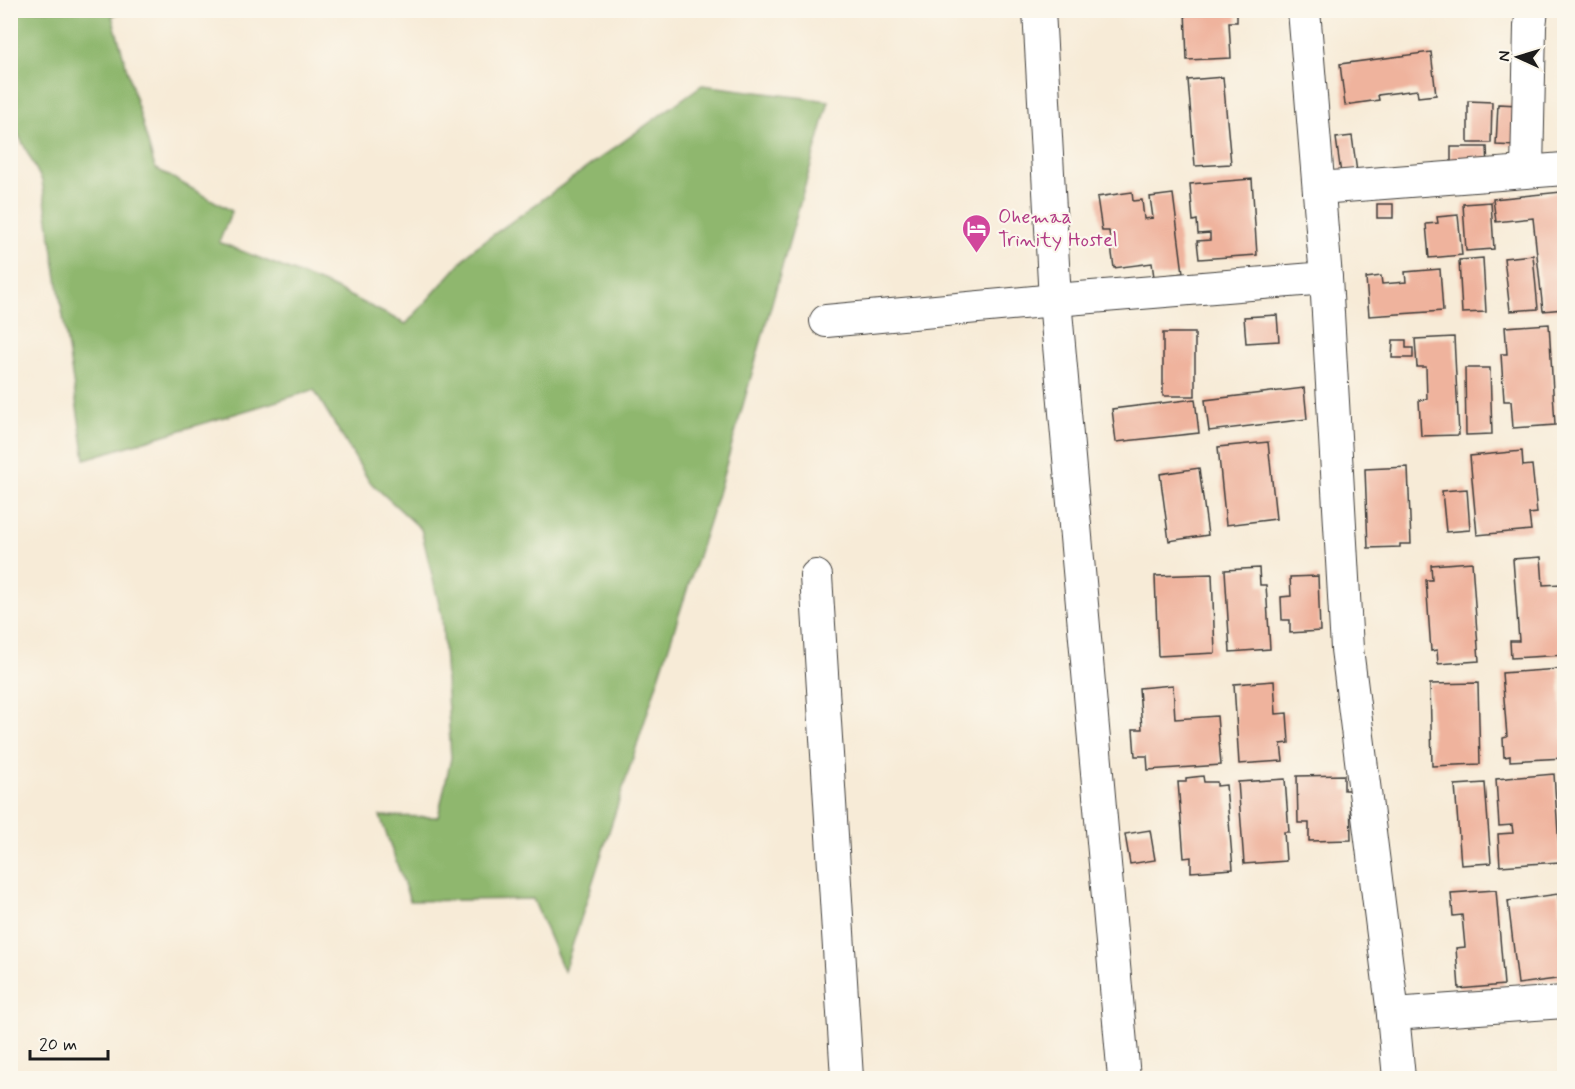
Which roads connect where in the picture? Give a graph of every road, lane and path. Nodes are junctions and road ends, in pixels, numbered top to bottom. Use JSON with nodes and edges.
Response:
{"nodes":[{"id":1,"x":1039,"y":10,"type":"edge"},
{"id":2,"x":1304,"y":10,"type":"edge"},
{"id":3,"x":1532,"y":10,"type":"edge"},
{"id":4,"x":1564,"y":169,"type":"edge"},
{"id":5,"x":1527,"y":171,"type":"junction"},
{"id":6,"x":1319,"y":188,"type":"junction"},
{"id":7,"x":1326,"y":278,"type":"junction"},
{"id":8,"x":1055,"y":300,"type":"junction"},
{"id":9,"x":826,"y":321,"type":"dead end"},
{"id":10,"x":816,"y":576,"type":"dead end"},
{"id":11,"x":1564,"y":1002,"type":"edge"},
{"id":12,"x":1393,"y":1014,"type":"junction"},
{"id":13,"x":847,"y":1078,"type":"edge"},
{"id":14,"x":1124,"y":1078,"type":"edge"},
{"id":15,"x":1398,"y":1078,"type":"edge"}],
"edges":[{"from":1,"to":8,"type":"street"},
{"from":2,"to":6,"type":"street"},
{"from":3,"to":5,"type":"street"},
{"from":4,"to":5,"type":"street"},
{"from":5,"to":6,"type":"street"},
{"from":6,"to":7,"type":"street"},
{"from":7,"to":8,"type":"street"},
{"from":7,"to":12,"type":"street"},
{"from":8,"to":9,"type":"street"},
{"from":8,"to":14,"type":"street"},
{"from":10,"to":13,"type":"street"},
{"from":11,"to":12,"type":"street"},
{"from":12,"to":15,"type":"street"}]}
